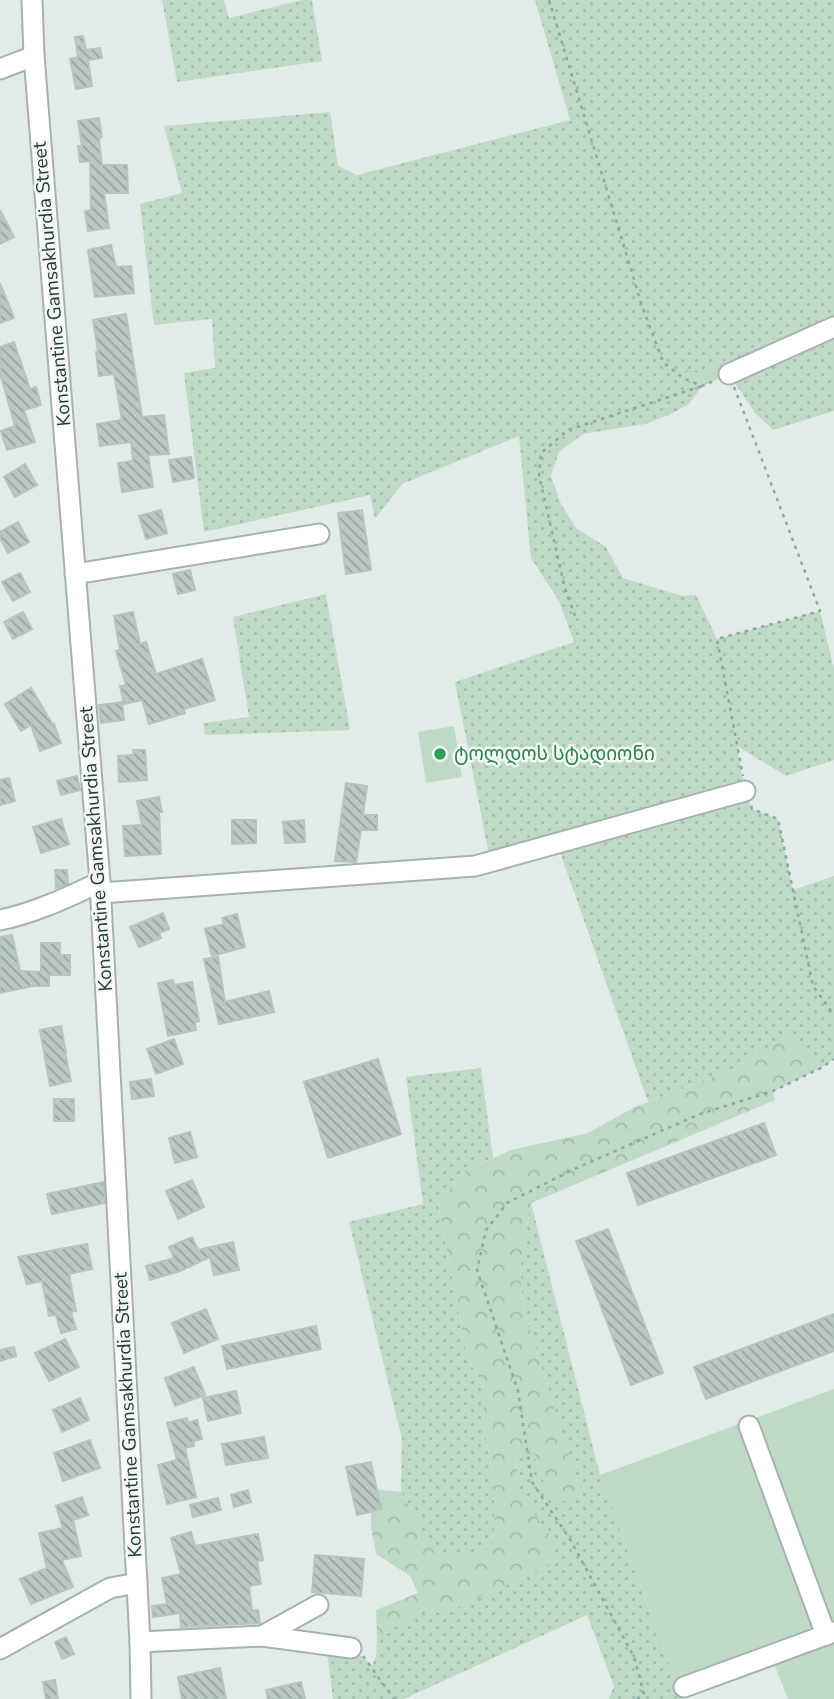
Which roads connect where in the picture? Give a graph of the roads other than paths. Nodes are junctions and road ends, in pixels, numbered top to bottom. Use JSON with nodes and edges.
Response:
{"nodes":[{"id":1,"x":32,"y":0,"type":"edge"},
{"id":2,"x":34,"y":56,"type":"junction"},
{"id":3,"x":0,"y":69,"type":"edge"},
{"id":4,"x":834,"y":327,"type":"edge"},
{"id":5,"x":729,"y":374,"type":"road end"},
{"id":6,"x":319,"y":534,"type":"dead end"},
{"id":7,"x":75,"y":574,"type":"junction"},
{"id":8,"x":745,"y":791,"type":"road end"},
{"id":9,"x":100,"y":888,"type":"junction"},
{"id":10,"x":0,"y":920,"type":"edge"},
{"id":11,"x":748,"y":1426,"type":"dead end"},
{"id":12,"x":137,"y":1583,"type":"junction"},
{"id":13,"x":317,"y":1605,"type":"dead end"},
{"id":14,"x":830,"y":1633,"type":"edge"},
{"id":15,"x":262,"y":1636,"type":"junction"},
{"id":16,"x":140,"y":1642,"type":"junction"},
{"id":17,"x":351,"y":1647,"type":"road end"},
{"id":18,"x":0,"y":1648,"type":"edge"},
{"id":19,"x":684,"y":1687,"type":"dead end"},
{"id":20,"x":141,"y":1699,"type":"edge"}],
"edges":[{"from":1,"to":2,"type":"street","name":"Konstantine Gamsakhurdia Street"},
{"from":2,"to":3,"type":"street"},
{"from":2,"to":7,"type":"street","name":"Konstantine Gamsakhurdia Street"},
{"from":4,"to":5,"type":"street"},
{"from":6,"to":7,"type":"street"},
{"from":7,"to":9,"type":"street","name":"Konstantine Gamsakhurdia Street"},
{"from":8,"to":9,"type":"street"},
{"from":9,"to":10,"type":"street"},
{"from":9,"to":12,"type":"street","name":"Konstantine Gamsakhurdia Street"},
{"from":11,"to":14,"type":"street"},
{"from":12,"to":16,"type":"street","name":"Konstantine Gamsakhurdia Street"},
{"from":12,"to":18,"type":"street"},
{"from":13,"to":15,"type":"street"},
{"from":14,"to":19,"type":"street"},
{"from":15,"to":16,"type":"street"},
{"from":15,"to":17,"type":"street"},
{"from":16,"to":20,"type":"street","name":"Konstantine Gamsakhurdia Street"}]}
